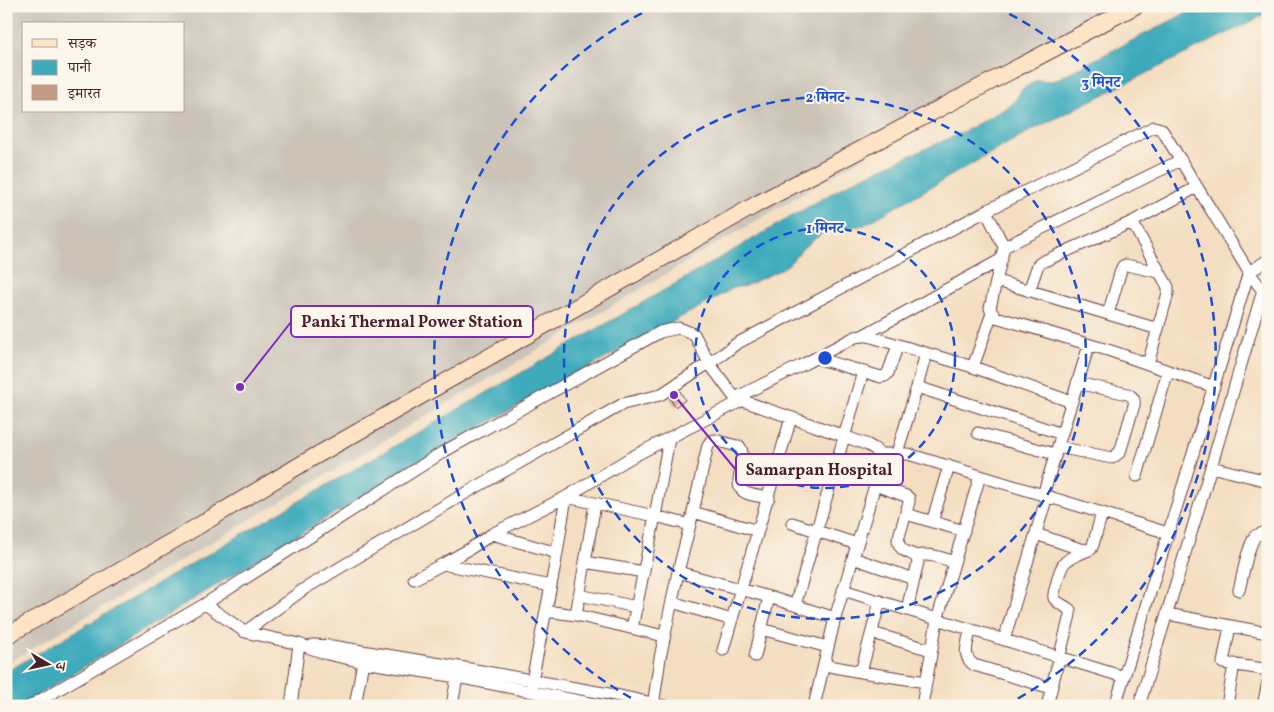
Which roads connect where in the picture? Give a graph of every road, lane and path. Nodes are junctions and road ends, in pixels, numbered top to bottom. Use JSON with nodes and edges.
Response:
{"nodes":[{"id":1,"x":1136,"y":6,"type":"edge"},
{"id":2,"x":1181,"y":160,"type":"junction"},
{"id":3,"x":1197,"y":187,"type":"junction"},
{"id":4,"x":986,"y":211,"type":"junction"},
{"id":5,"x":1132,"y":222,"type":"junction"},
{"id":6,"x":1004,"y":247,"type":"junction"},
{"id":7,"x":1002,"y":259,"type":"junction"},
{"id":8,"x":1268,"y":260,"type":"edge"},
{"id":9,"x":1160,"y":272,"type":"junction"},
{"id":10,"x":1250,"y":272,"type":"junction"},
{"id":11,"x":997,"y":281,"type":"junction"},
{"id":12,"x":1029,"y":291,"type":"junction"},
{"id":13,"x":1266,"y":291,"type":"edge"},
{"id":14,"x":992,"y":313,"type":"junction"},
{"id":15,"x":1108,"y":314,"type":"junction"},
{"id":16,"x":1158,"y":329,"type":"junction"},
{"id":17,"x":862,"y":336,"type":"junction"},
{"id":18,"x":1089,"y":344,"type":"junction"},
{"id":19,"x":898,"y":345,"type":"junction"},
{"id":20,"x":926,"y":353,"type":"junction"},
{"id":21,"x":816,"y":358,"type":"junction"},
{"id":22,"x":709,"y":363,"type":"junction"},
{"id":23,"x":1148,"y":364,"type":"junction"},
{"id":24,"x":973,"y":367,"type":"junction"},
{"id":25,"x":1168,"y":371,"type":"junction"},
{"id":26,"x":863,"y":372,"type":"junction"},
{"id":27,"x":1077,"y":383,"type":"junction"},
{"id":28,"x":918,"y":387,"type":"junction"},
{"id":29,"x":1214,"y":387,"type":"junction"},
{"id":30,"x":738,"y":399,"type":"junction"},
{"id":31,"x":1072,"y":402,"type":"junction"},
{"id":32,"x":791,"y":418,"type":"junction"},
{"id":33,"x":978,"y":433,"type":"dead end"},
{"id":34,"x":1062,"y":434,"type":"junction"},
{"id":35,"x":844,"y":436,"type":"junction"},
{"id":36,"x":669,"y":438,"type":"junction"},
{"id":37,"x":1056,"y":451,"type":"junction"},
{"id":38,"x":898,"y":453,"type":"junction"},
{"id":39,"x":879,"y":454,"type":"junction"},
{"id":40,"x":949,"y":466,"type":"junction"},
{"id":41,"x":1211,"y":467,"type":"junction"},
{"id":42,"x":980,"y":476,"type":"junction"},
{"id":43,"x":1136,"y":476,"type":"dead end"},
{"id":44,"x":1268,"y":481,"type":"edge"},
{"id":45,"x":875,"y":485,"type":"junction"},
{"id":46,"x":1045,"y":496,"type":"junction"},
{"id":47,"x":566,"y":497,"type":"junction"},
{"id":48,"x":769,"y":498,"type":"junction"},
{"id":49,"x":595,"y":504,"type":"junction"},
{"id":50,"x":693,"y":512,"type":"junction"},
{"id":51,"x":1102,"y":513,"type":"junction"},
{"id":52,"x":906,"y":514,"type":"junction"},
{"id":53,"x":655,"y":516,"type":"junction"},
{"id":54,"x":932,"y":522,"type":"junction"},
{"id":55,"x":792,"y":524,"type":"dead end"},
{"id":56,"x":690,"y":525,"type":"junction"},
{"id":57,"x":816,"y":531,"type":"junction"},
{"id":58,"x":964,"y":531,"type":"junction"},
{"id":59,"x":1268,"y":531,"type":"edge"},
{"id":60,"x":758,"y":532,"type":"junction"},
{"id":61,"x":1168,"y":533,"type":"junction"},
{"id":62,"x":492,"y":534,"type":"junction"},
{"id":63,"x":1036,"y":534,"type":"junction"},
{"id":64,"x":857,"y":544,"type":"junction"},
{"id":65,"x":1088,"y":550,"type":"junction"},
{"id":66,"x":557,"y":553,"type":"junction"},
{"id":67,"x":916,"y":556,"type":"junction"},
{"id":68,"x":853,"y":558,"type":"junction"},
{"id":69,"x":585,"y":562,"type":"junction"},
{"id":70,"x":954,"y":562,"type":"junction"},
{"id":71,"x":444,"y":564,"type":"junction"},
{"id":72,"x":644,"y":572,"type":"junction"},
{"id":73,"x":678,"y":572,"type":"junction"},
{"id":74,"x":914,"y":578,"type":"junction"},
{"id":75,"x":414,"y":579,"type":"dead end"},
{"id":76,"x":551,"y":586,"type":"junction"},
{"id":77,"x":740,"y":589,"type":"junction"},
{"id":78,"x":843,"y":590,"type":"junction"},
{"id":79,"x":1239,"y":590,"type":"dead end"},
{"id":80,"x":579,"y":595,"type":"junction"},
{"id":81,"x":769,"y":597,"type":"junction"},
{"id":82,"x":880,"y":601,"type":"junction"},
{"id":83,"x":672,"y":602,"type":"junction"},
{"id":84,"x":205,"y":604,"type":"junction"},
{"id":85,"x":795,"y":605,"type":"junction"},
{"id":86,"x":637,"y":607,"type":"junction"},
{"id":87,"x":907,"y":610,"type":"junction"},
{"id":88,"x":546,"y":611,"type":"junction"},
{"id":89,"x":1167,"y":614,"type":"junction"},
{"id":90,"x":576,"y":615,"type":"junction"},
{"id":91,"x":835,"y":618,"type":"junction"},
{"id":92,"x":732,"y":620,"type":"junction"},
{"id":93,"x":937,"y":620,"type":"junction"},
{"id":94,"x":1230,"y":626,"type":"junction"},
{"id":95,"x":632,"y":628,"type":"junction"},
{"id":96,"x":761,"y":629,"type":"junction"},
{"id":97,"x":970,"y":630,"type":"junction"},
{"id":98,"x":245,"y":632,"type":"junction"},
{"id":99,"x":872,"y":633,"type":"junction"},
{"id":100,"x":1268,"y":633,"type":"edge"},
{"id":101,"x":6,"y":636,"type":"edge"},
{"id":102,"x":664,"y":636,"type":"junction"},
{"id":103,"x":1004,"y":640,"type":"junction"},
{"id":104,"x":299,"y":644,"type":"junction"},
{"id":105,"x":828,"y":647,"type":"junction"},
{"id":106,"x":723,"y":650,"type":"dead end"},
{"id":107,"x":932,"y":650,"type":"junction"},
{"id":108,"x":363,"y":656,"type":"junction"},
{"id":109,"x":754,"y":656,"type":"dead end"},
{"id":110,"x":1059,"y":657,"type":"junction"},
{"id":111,"x":1234,"y":664,"type":"junction"},
{"id":112,"x":824,"y":665,"type":"junction"},
{"id":113,"x":458,"y":672,"type":"junction"},
{"id":114,"x":861,"y":672,"type":"junction"},
{"id":115,"x":1268,"y":676,"type":"edge"},
{"id":116,"x":1124,"y":677,"type":"junction"},
{"id":117,"x":926,"y":682,"type":"junction"},
{"id":118,"x":531,"y":686,"type":"junction"},
{"id":119,"x":1051,"y":688,"type":"junction"},
{"id":120,"x":619,"y":701,"type":"edge"},
{"id":121,"x":560,"y":702,"type":"edge"},
{"id":122,"x":653,"y":704,"type":"edge"},
{"id":123,"x":30,"y":706,"type":"edge"},
{"id":124,"x":291,"y":706,"type":"edge"},
{"id":125,"x":355,"y":706,"type":"edge"},
{"id":126,"x":452,"y":706,"type":"edge"},
{"id":127,"x":605,"y":706,"type":"edge"},
{"id":128,"x":666,"y":706,"type":"edge"},
{"id":129,"x":814,"y":706,"type":"edge"},
{"id":130,"x":922,"y":706,"type":"edge"},
{"id":131,"x":1047,"y":706,"type":"edge"},
{"id":132,"x":1115,"y":706,"type":"edge"},
{"id":133,"x":1140,"y":706,"type":"edge"},
{"id":134,"x":1227,"y":706,"type":"edge"},
{"id":135,"x":1263,"y":706,"type":"edge"}],
"edges":[{"from":1,"to":101,"type":"street"},
{"from":2,"to":3,"type":"street"},
{"from":2,"to":4,"type":"street"},
{"from":2,"to":6,"type":"street"},
{"from":3,"to":5,"type":"street"},
{"from":3,"to":10,"type":"street"},
{"from":4,"to":6,"type":"street"},
{"from":4,"to":22,"type":"street"},
{"from":5,"to":9,"type":"street"},
{"from":5,"to":12,"type":"street"},
{"from":6,"to":7,"type":"street"},
{"from":7,"to":11,"type":"street"},
{"from":7,"to":17,"type":"street"},
{"from":8,"to":10,"type":"street"},
{"from":9,"to":15,"type":"street"},
{"from":9,"to":16,"type":"street"},
{"from":10,"to":13,"type":"street"},
{"from":10,"to":29,"type":"street"},
{"from":11,"to":12,"type":"street"},
{"from":11,"to":14,"type":"street"},
{"from":12,"to":15,"type":"street"},
{"from":13,"to":41,"type":"street"},
{"from":14,"to":18,"type":"street"},
{"from":14,"to":24,"type":"street"},
{"from":15,"to":16,"type":"street"},
{"from":16,"to":23,"type":"street"},
{"from":17,"to":19,"type":"street"},
{"from":17,"to":21,"type":"street"},
{"from":18,"to":23,"type":"street"},
{"from":18,"to":27,"type":"street"},
{"from":19,"to":20,"type":"street"},
{"from":19,"to":26,"type":"street"},
{"from":20,"to":24,"type":"street"},
{"from":20,"to":28,"type":"street"},
{"from":21,"to":26,"type":"street"},
{"from":21,"to":30,"type":"street"},
{"from":22,"to":30,"type":"street"},
{"from":22,"to":84,"type":"street"},
{"from":22,"to":98,"type":"street"},
{"from":23,"to":25,"type":"street"},
{"from":24,"to":31,"type":"street"},
{"from":25,"to":29,"type":"street"},
{"from":25,"to":43,"type":"street"},
{"from":26,"to":35,"type":"street"},
{"from":27,"to":31,"type":"street"},
{"from":27,"to":37,"type":"street"},
{"from":28,"to":34,"type":"street"},
{"from":28,"to":38,"type":"street"},
{"from":29,"to":61,"type":"street"},
{"from":30,"to":32,"type":"street"},
{"from":30,"to":36,"type":"street"},
{"from":31,"to":34,"type":"street"},
{"from":32,"to":35,"type":"street"},
{"from":32,"to":48,"type":"street"},
{"from":33,"to":37,"type":"street"},
{"from":34,"to":37,"type":"street"},
{"from":35,"to":39,"type":"street"},
{"from":35,"to":57,"type":"street"},
{"from":36,"to":47,"type":"street"},
{"from":36,"to":53,"type":"street"},
{"from":37,"to":46,"type":"street"},
{"from":38,"to":39,"type":"street"},
{"from":38,"to":40,"type":"street"},
{"from":39,"to":45,"type":"street"},
{"from":40,"to":42,"type":"street"},
{"from":40,"to":54,"type":"street"},
{"from":41,"to":44,"type":"street"},
{"from":41,"to":89,"type":"street"},
{"from":42,"to":46,"type":"street"},
{"from":42,"to":58,"type":"street"},
{"from":45,"to":52,"type":"street"},
{"from":45,"to":64,"type":"street"},
{"from":46,"to":51,"type":"street"},
{"from":46,"to":63,"type":"street"},
{"from":47,"to":49,"type":"street"},
{"from":47,"to":62,"type":"street"},
{"from":47,"to":66,"type":"street"},
{"from":48,"to":50,"type":"street"},
{"from":48,"to":60,"type":"street"},
{"from":49,"to":53,"type":"street"},
{"from":49,"to":69,"type":"street"},
{"from":50,"to":56,"type":"street"},
{"from":50,"to":60,"type":"street"},
{"from":51,"to":61,"type":"street"},
{"from":51,"to":65,"type":"street"},
{"from":52,"to":54,"type":"street"},
{"from":52,"to":67,"type":"street"},
{"from":53,"to":56,"type":"street"},
{"from":53,"to":72,"type":"street"},
{"from":54,"to":58,"type":"street"},
{"from":55,"to":57,"type":"street"},
{"from":56,"to":73,"type":"street"},
{"from":57,"to":64,"type":"street"},
{"from":57,"to":85,"type":"street"},
{"from":58,"to":70,"type":"street"},
{"from":59,"to":79,"type":"street"},
{"from":60,"to":77,"type":"street"},
{"from":61,"to":116,"type":"street"},
{"from":62,"to":66,"type":"street"},
{"from":62,"to":71,"type":"street"},
{"from":63,"to":65,"type":"street"},
{"from":63,"to":103,"type":"street"},
{"from":64,"to":68,"type":"street"},
{"from":65,"to":110,"type":"street"},
{"from":66,"to":76,"type":"street"},
{"from":67,"to":70,"type":"street"},
{"from":67,"to":74,"type":"street"},
{"from":68,"to":74,"type":"street"},
{"from":68,"to":78,"type":"street"},
{"from":69,"to":72,"type":"street"},
{"from":69,"to":80,"type":"street"},
{"from":70,"to":93,"type":"street"},
{"from":71,"to":75,"type":"street"},
{"from":71,"to":76,"type":"street"},
{"from":72,"to":86,"type":"street"},
{"from":73,"to":77,"type":"street"},
{"from":73,"to":83,"type":"street"},
{"from":74,"to":87,"type":"street"},
{"from":76,"to":88,"type":"street"},
{"from":77,"to":81,"type":"street"},
{"from":77,"to":92,"type":"street"},
{"from":78,"to":82,"type":"street"},
{"from":78,"to":91,"type":"street"},
{"from":80,"to":86,"type":"street"},
{"from":80,"to":90,"type":"street"},
{"from":81,"to":85,"type":"street"},
{"from":81,"to":96,"type":"street"},
{"from":82,"to":87,"type":"street"},
{"from":82,"to":99,"type":"street"},
{"from":83,"to":92,"type":"street"},
{"from":83,"to":102,"type":"street"},
{"from":84,"to":98,"type":"street"},
{"from":84,"to":123,"type":"street"},
{"from":85,"to":91,"type":"street"},
{"from":86,"to":95,"type":"street"},
{"from":87,"to":93,"type":"street"},
{"from":88,"to":90,"type":"street"},
{"from":88,"to":118,"type":"street"},
{"from":89,"to":94,"type":"street"},
{"from":89,"to":133,"type":"street"},
{"from":90,"to":95,"type":"street"},
{"from":91,"to":105,"type":"street"},
{"from":92,"to":106,"type":"street"},
{"from":93,"to":97,"type":"street"},
{"from":93,"to":107,"type":"street"},
{"from":94,"to":100,"type":"street"},
{"from":94,"to":111,"type":"street"},
{"from":95,"to":102,"type":"street"},
{"from":96,"to":105,"type":"street"},
{"from":96,"to":109,"type":"street"},
{"from":97,"to":103,"type":"street"},
{"from":97,"to":119,"type":"street"},
{"from":98,"to":104,"type":"street"},
{"from":99,"to":107,"type":"street"},
{"from":99,"to":114,"type":"street"},
{"from":102,"to":122,"type":"street"},
{"from":103,"to":110,"type":"street"},
{"from":104,"to":108,"type":"street"},
{"from":104,"to":124,"type":"street"},
{"from":105,"to":112,"type":"street"},
{"from":107,"to":117,"type":"street"},
{"from":108,"to":113,"type":"street"},
{"from":108,"to":125,"type":"street"},
{"from":110,"to":116,"type":"street"},
{"from":110,"to":119,"type":"street"},
{"from":111,"to":115,"type":"street"},
{"from":111,"to":134,"type":"street"},
{"from":112,"to":114,"type":"street"},
{"from":112,"to":129,"type":"street"},
{"from":113,"to":118,"type":"street"},
{"from":113,"to":126,"type":"street"},
{"from":114,"to":117,"type":"street"},
{"from":115,"to":135,"type":"street"},
{"from":116,"to":132,"type":"street"},
{"from":117,"to":130,"type":"street"},
{"from":118,"to":120,"type":"street"},
{"from":118,"to":121,"type":"street"},
{"from":119,"to":131,"type":"street"},
{"from":120,"to":122,"type":"street"},
{"from":121,"to":127,"type":"street"},
{"from":122,"to":128,"type":"street"}]}
